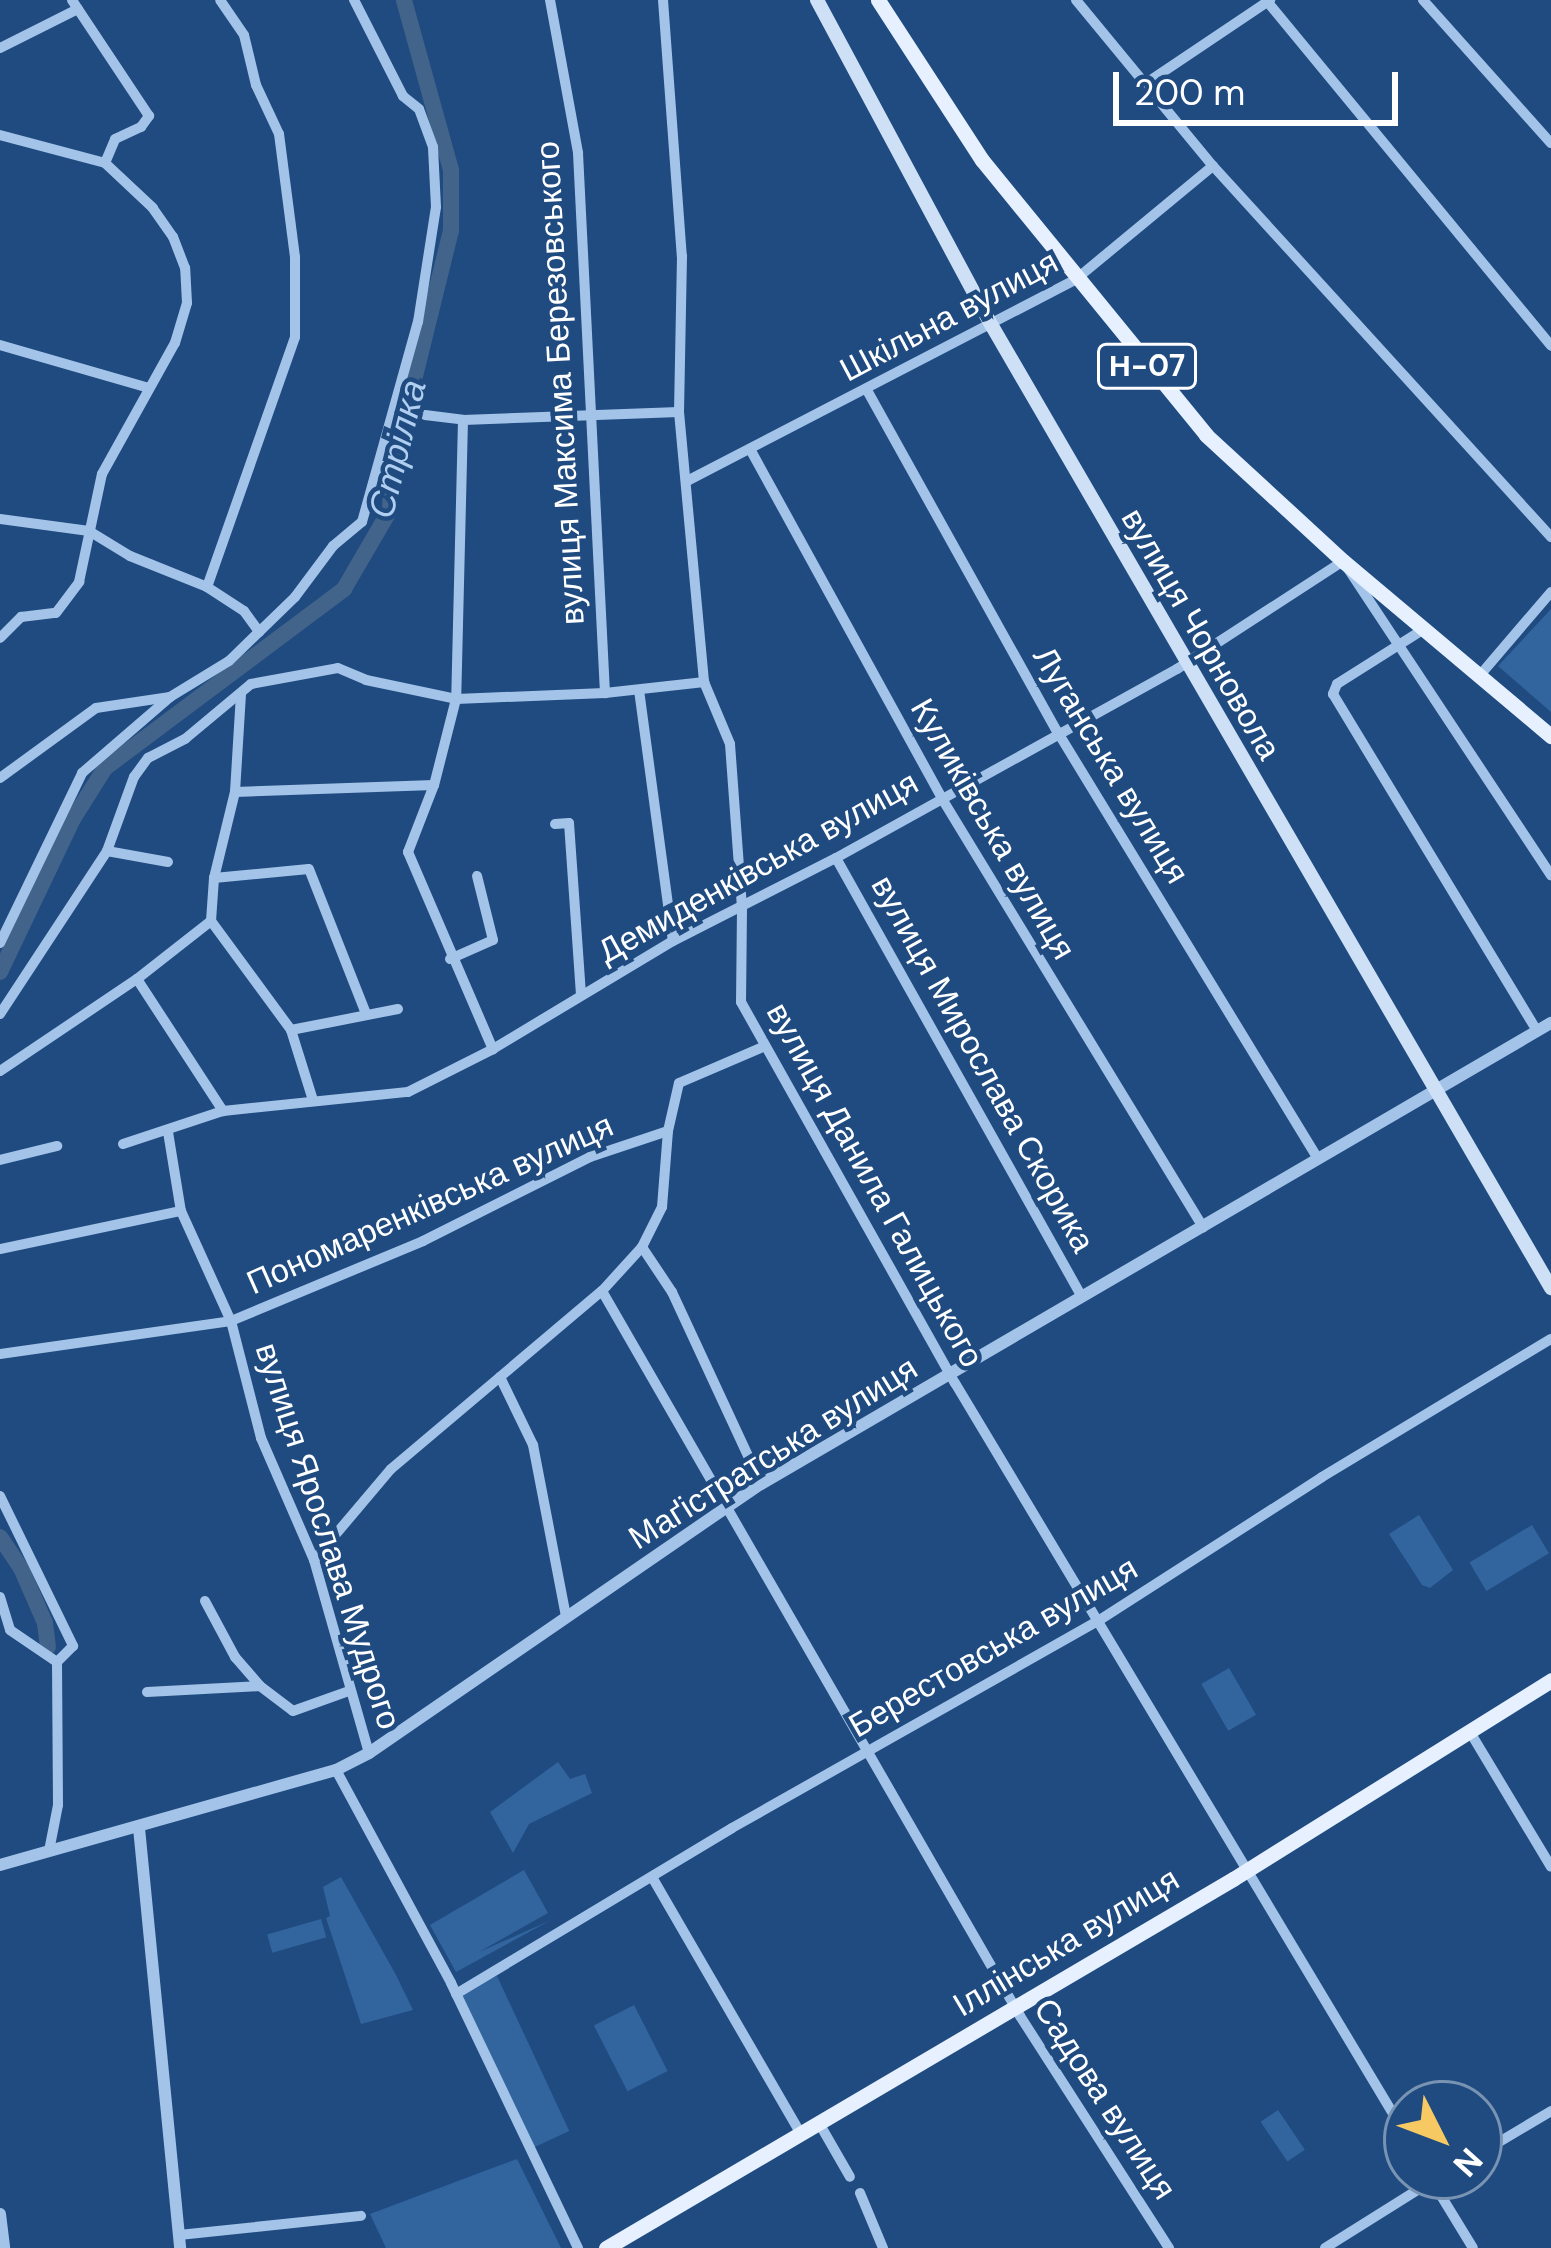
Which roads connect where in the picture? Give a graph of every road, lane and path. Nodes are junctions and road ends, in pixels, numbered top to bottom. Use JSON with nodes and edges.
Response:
{"nodes":[{"id":1,"x":220,"y":0,"type":"edge"},
{"id":2,"x":354,"y":0,"type":"edge"},
{"id":3,"x":550,"y":0,"type":"edge"},
{"id":4,"x":663,"y":0,"type":"edge"},
{"id":5,"x":817,"y":0,"type":"edge"},
{"id":6,"x":878,"y":0,"type":"edge"},
{"id":7,"x":1076,"y":0,"type":"edge"},
{"id":8,"x":1423,"y":0,"type":"edge"},
{"id":9,"x":1268,"y":1,"type":"edge"},
{"id":10,"x":75,"y":4,"type":"edge"},
{"id":11,"x":0,"y":48,"type":"edge"},
{"id":12,"x":1145,"y":84,"type":"junction"},
{"id":13,"x":0,"y":135,"type":"edge"},
{"id":14,"x":1551,"y":143,"type":"edge"},
{"id":15,"x":105,"y":163,"type":"junction"},
{"id":16,"x":1213,"y":166,"type":"junction"},
{"id":17,"x":1075,"y":280,"type":"junction"},
{"id":18,"x":992,"y":326,"type":"junction"},
{"id":19,"x":0,"y":345,"type":"edge"},
{"id":20,"x":1551,"y":346,"type":"edge"},
{"id":21,"x":149,"y":388,"type":"junction"},
{"id":22,"x":868,"y":392,"type":"junction"},
{"id":23,"x":588,"y":412,"type":"junction"},
{"id":24,"x":680,"y":412,"type":"junction"},
{"id":25,"x":425,"y":415,"type":"dead end"},
{"id":26,"x":463,"y":420,"type":"junction"},
{"id":27,"x":750,"y":449,"type":"junction"},
{"id":28,"x":689,"y":480,"type":"junction"},
{"id":29,"x":0,"y":519,"type":"edge"},
{"id":30,"x":88,"y":531,"type":"junction"},
{"id":31,"x":1551,"y":537,"type":"edge"},
{"id":32,"x":1342,"y":561,"type":"junction"},
{"id":33,"x":207,"y":587,"type":"junction"},
{"id":34,"x":1551,"y":592,"type":"edge"},
{"id":35,"x":1424,"y":628,"type":"junction"},
{"id":36,"x":259,"y":632,"type":"junction"},
{"id":37,"x":0,"y":638,"type":"edge"},
{"id":38,"x":1395,"y":644,"type":"junction"},
{"id":39,"x":1186,"y":664,"type":"junction"},
{"id":40,"x":1480,"y":674,"type":"junction"},
{"id":41,"x":704,"y":682,"type":"junction"},
{"id":42,"x":639,"y":689,"type":"junction"},
{"id":43,"x":605,"y":693,"type":"junction"},
{"id":44,"x":241,"y":694,"type":"junction"},
{"id":45,"x":170,"y":697,"type":"junction"},
{"id":46,"x":456,"y":699,"type":"junction"},
{"id":47,"x":1057,"y":731,"type":"junction"},
{"id":48,"x":1551,"y":736,"type":"edge"},
{"id":49,"x":0,"y":778,"type":"edge"},
{"id":50,"x":434,"y":785,"type":"junction"},
{"id":51,"x":235,"y":792,"type":"junction"},
{"id":52,"x":941,"y":797,"type":"junction"},
{"id":53,"x":555,"y":824,"type":"dead end"},
{"id":54,"x":107,"y":851,"type":"junction"},
{"id":55,"x":836,"y":858,"type":"junction"},
{"id":56,"x":168,"y":862,"type":"dead end"},
{"id":57,"x":1551,"y":875,"type":"edge"},
{"id":58,"x":477,"y":876,"type":"dead end"},
{"id":59,"x":214,"y":878,"type":"junction"},
{"id":60,"x":742,"y":908,"type":"junction"},
{"id":61,"x":212,"y":921,"type":"junction"},
{"id":62,"x":673,"y":941,"type":"junction"},
{"id":63,"x":0,"y":943,"type":"edge"},
{"id":64,"x":450,"y":959,"type":"junction"},
{"id":65,"x":137,"y":979,"type":"junction"},
{"id":66,"x":581,"y":995,"type":"junction"},
{"id":67,"x":398,"y":1010,"type":"dead end"},
{"id":68,"x":0,"y":1014,"type":"edge"},
{"id":69,"x":366,"y":1014,"type":"junction"},
{"id":70,"x":1551,"y":1023,"type":"edge"},
{"id":71,"x":291,"y":1030,"type":"junction"},
{"id":72,"x":1537,"y":1031,"type":"junction"},
{"id":73,"x":763,"y":1047,"type":"junction"},
{"id":74,"x":493,"y":1049,"type":"junction"},
{"id":75,"x":0,"y":1071,"type":"edge"},
{"id":76,"x":1436,"y":1090,"type":"junction"},
{"id":77,"x":313,"y":1100,"type":"junction"},
{"id":78,"x":223,"y":1111,"type":"junction"},
{"id":79,"x":668,"y":1131,"type":"junction"},
{"id":80,"x":168,"y":1132,"type":"junction"},
{"id":81,"x":124,"y":1144,"type":"dead end"},
{"id":82,"x":57,"y":1146,"type":"dead end"},
{"id":83,"x":0,"y":1160,"type":"edge"},
{"id":84,"x":1318,"y":1160,"type":"junction"},
{"id":85,"x":181,"y":1211,"type":"junction"},
{"id":86,"x":1203,"y":1227,"type":"junction"},
{"id":87,"x":642,"y":1247,"type":"junction"},
{"id":88,"x":0,"y":1249,"type":"edge"},
{"id":89,"x":1551,"y":1288,"type":"edge"},
{"id":90,"x":602,"y":1292,"type":"junction"},
{"id":91,"x":1082,"y":1297,"type":"junction"},
{"id":92,"x":231,"y":1322,"type":"junction"},
{"id":93,"x":1551,"y":1339,"type":"edge"},
{"id":94,"x":0,"y":1354,"type":"edge"},
{"id":95,"x":950,"y":1376,"type":"junction"},
{"id":96,"x":500,"y":1377,"type":"junction"},
{"id":97,"x":761,"y":1484,"type":"junction"},
{"id":98,"x":0,"y":1496,"type":"edge"},
{"id":99,"x":726,"y":1508,"type":"junction"},
{"id":100,"x":314,"y":1560,"type":"junction"},
{"id":101,"x":0,"y":1597,"type":"edge"},
{"id":102,"x":205,"y":1601,"type":"dead end"},
{"id":103,"x":566,"y":1616,"type":"junction"},
{"id":104,"x":1099,"y":1622,"type":"junction"},
{"id":105,"x":57,"y":1662,"type":"junction"},
{"id":106,"x":1551,"y":1680,"type":"edge"},
{"id":107,"x":260,"y":1686,"type":"junction"},
{"id":108,"x":349,"y":1691,"type":"junction"},
{"id":109,"x":147,"y":1692,"type":"dead end"},
{"id":110,"x":1470,"y":1732,"type":"junction"},
{"id":111,"x":868,"y":1751,"type":"junction"},
{"id":112,"x":369,"y":1753,"type":"junction"},
{"id":113,"x":336,"y":1770,"type":"junction"},
{"id":114,"x":139,"y":1828,"type":"junction"},
{"id":115,"x":49,"y":1852,"type":"junction"},
{"id":116,"x":0,"y":1865,"type":"edge"},
{"id":117,"x":1551,"y":1867,"type":"edge"},
{"id":118,"x":1249,"y":1869,"type":"junction"},
{"id":119,"x":652,"y":1876,"type":"junction"},
{"id":120,"x":456,"y":1994,"type":"junction"},
{"id":121,"x":1015,"y":2007,"type":"junction"},
{"id":122,"x":1383,"y":2096,"type":"edge"},
{"id":123,"x":1551,"y":2111,"type":"edge"},
{"id":124,"x":819,"y":2123,"type":"junction"},
{"id":125,"x":801,"y":2134,"type":"junction"},
{"id":126,"x":1503,"y":2140,"type":"edge"},
{"id":127,"x":850,"y":2177,"type":"dead end"},
{"id":128,"x":860,"y":2193,"type":"dead end"},
{"id":129,"x":1399,"y":2200,"type":"edge"},
{"id":130,"x":1447,"y":2200,"type":"edge"},
{"id":131,"x":0,"y":2214,"type":"edge"},
{"id":132,"x":361,"y":2216,"type":"dead end"},
{"id":133,"x":180,"y":2241,"type":"edge"},
{"id":134,"x":4,"y":2248,"type":"edge"},
{"id":135,"x":578,"y":2248,"type":"edge"},
{"id":136,"x":606,"y":2248,"type":"edge"},
{"id":137,"x":883,"y":2248,"type":"edge"},
{"id":138,"x":1169,"y":2248,"type":"edge"},
{"id":139,"x":1325,"y":2248,"type":"edge"},
{"id":140,"x":1473,"y":2248,"type":"edge"}],
"edges":[{"from":1,"to":33,"type":"street"},
{"from":2,"to":36,"type":"street"},
{"from":3,"to":23,"type":"street","name":"вулиця Максима Березовського"},
{"from":4,"to":24,"type":"street","name":"вулиця Данила Галицького"},
{"from":5,"to":18,"type":"main road","name":"вулиця Чорновола"},
{"from":6,"to":17,"type":"main road","number":"Н-07"},
{"from":7,"to":12,"type":"street"},
{"from":8,"to":14,"type":"street"},
{"from":9,"to":12,"type":"street"},
{"from":9,"to":20,"type":"street"},
{"from":10,"to":11,"type":"street"},
{"from":10,"to":15,"type":"street"},
{"from":12,"to":16,"type":"street"},
{"from":13,"to":15,"type":"street"},
{"from":15,"to":21,"type":"street"},
{"from":16,"to":17,"type":"street","name":"Шкільна вулиця"},
{"from":16,"to":31,"type":"street"},
{"from":17,"to":18,"type":"street","name":"Шкільна вулиця"},
{"from":17,"to":32,"type":"main road","number":"Н-07"},
{"from":18,"to":22,"type":"street","name":"Шкільна вулиця"},
{"from":18,"to":39,"type":"main road","name":"вулиця Чорновола"},
{"from":19,"to":21,"type":"street"},
{"from":21,"to":30,"type":"street"},
{"from":22,"to":27,"type":"street","name":"Шкільна вулиця"},
{"from":22,"to":47,"type":"street","name":"Луганська вулиця"},
{"from":23,"to":24,"type":"street"},
{"from":23,"to":26,"type":"street"},
{"from":23,"to":43,"type":"street","name":"вулиця Максима Березовського"},
{"from":24,"to":28,"type":"street","name":"вулиця Данила Галицького"},
{"from":25,"to":26,"type":"street"},
{"from":26,"to":46,"type":"street"},
{"from":27,"to":28,"type":"street","name":"Шкільна вулиця"},
{"from":27,"to":52,"type":"street","name":"Куликівська вулиця"},
{"from":28,"to":41,"type":"street","name":"вулиця Данила Галицького"},
{"from":29,"to":30,"type":"street"},
{"from":30,"to":33,"type":"street"},
{"from":30,"to":37,"type":"street"},
{"from":32,"to":35,"type":"main road","number":"Н-07"},
{"from":32,"to":38,"type":"street"},
{"from":32,"to":39,"type":"street","name":"Демиденківська вулиця"},
{"from":33,"to":36,"type":"street"},
{"from":34,"to":40,"type":"street"},
{"from":35,"to":38,"type":"street"},
{"from":35,"to":40,"type":"main road","number":"Н-07"},
{"from":36,"to":45,"type":"street"},
{"from":38,"to":57,"type":"street"},
{"from":38,"to":72,"type":"street"},
{"from":39,"to":47,"type":"street","name":"Демиденківська вулиця"},
{"from":39,"to":76,"type":"main road","name":"вулиця Чорновола"},
{"from":40,"to":48,"type":"main road","number":"Н-07"},
{"from":41,"to":42,"type":"street"},
{"from":41,"to":60,"type":"street","name":"вулиця Данила Галицького"},
{"from":42,"to":43,"type":"street"},
{"from":42,"to":62,"type":"street"},
{"from":43,"to":46,"type":"street"},
{"from":44,"to":46,"type":"street"},
{"from":44,"to":51,"type":"street"},
{"from":44,"to":54,"type":"street"},
{"from":45,"to":49,"type":"street"},
{"from":45,"to":63,"type":"street"},
{"from":46,"to":50,"type":"street"},
{"from":47,"to":52,"type":"street","name":"Демиденківська вулиця"},
{"from":47,"to":84,"type":"street","name":"Луганська вулиця"},
{"from":50,"to":51,"type":"street"},
{"from":50,"to":64,"type":"street"},
{"from":51,"to":59,"type":"street"},
{"from":52,"to":55,"type":"street","name":"Демиденківська вулиця"},
{"from":52,"to":86,"type":"street","name":"Куликівська вулиця"},
{"from":53,"to":66,"type":"street"},
{"from":54,"to":56,"type":"street"},
{"from":54,"to":68,"type":"street"},
{"from":55,"to":60,"type":"street","name":"Демиденківська вулиця"},
{"from":55,"to":91,"type":"street","name":"вулиця Мирослава Скорика"},
{"from":58,"to":64,"type":"street"},
{"from":59,"to":61,"type":"street"},
{"from":59,"to":69,"type":"street"},
{"from":60,"to":62,"type":"street","name":"Демиденківська вулиця"},
{"from":60,"to":73,"type":"street","name":"вулиця Данила Галицького"},
{"from":61,"to":65,"type":"street"},
{"from":61,"to":71,"type":"street"},
{"from":62,"to":66,"type":"street","name":"Демиденківська вулиця"},
{"from":64,"to":74,"type":"street"},
{"from":65,"to":75,"type":"street"},
{"from":65,"to":78,"type":"street"},
{"from":66,"to":74,"type":"street","name":"Демиденківська вулиця"},
{"from":67,"to":69,"type":"street"},
{"from":69,"to":71,"type":"street"},
{"from":70,"to":72,"type":"street","name":"Маґістратська вулиця"},
{"from":71,"to":77,"type":"street"},
{"from":72,"to":76,"type":"street","name":"Маґістратська вулиця"},
{"from":73,"to":79,"type":"street"},
{"from":73,"to":95,"type":"street","name":"вулиця Данила Галицького"},
{"from":74,"to":77,"type":"street","name":"Демиденківська вулиця"},
{"from":76,"to":84,"type":"street","name":"Маґістратська вулиця"},
{"from":76,"to":89,"type":"main road","name":"вулиця Чорновола"},
{"from":77,"to":78,"type":"street","name":"Демиденківська вулиця"},
{"from":78,"to":80,"type":"street","name":"Демиденківська вулиця"},
{"from":79,"to":87,"type":"street"},
{"from":79,"to":92,"type":"street","name":"Пономаренківська вулиця"},
{"from":80,"to":81,"type":"street","name":"Демиденківська вулиця"},
{"from":80,"to":85,"type":"street","name":"вулиця Ярослава Мудрого"},
{"from":82,"to":83,"type":"street"},
{"from":84,"to":86,"type":"street","name":"Маґістратська вулиця"},
{"from":85,"to":88,"type":"street"},
{"from":85,"to":92,"type":"street","name":"вулиця Ярослава Мудрого"},
{"from":86,"to":91,"type":"street","name":"Маґістратська вулиця"},
{"from":87,"to":90,"type":"street"},
{"from":87,"to":97,"type":"street"},
{"from":90,"to":96,"type":"street"},
{"from":90,"to":99,"type":"street","name":"Садова вулиця"},
{"from":91,"to":95,"type":"street","name":"Маґістратська вулиця"},
{"from":92,"to":94,"type":"street","name":"Пономаренківська вулиця"},
{"from":92,"to":100,"type":"street","name":"вулиця Ярослава Мудрого"},
{"from":93,"to":104,"type":"street","name":"Берестовська вулиця"},
{"from":95,"to":97,"type":"street","name":"Маґістратська вулиця"},
{"from":95,"to":104,"type":"street","name":"вулиця Данила Галицького"},
{"from":96,"to":100,"type":"street"},
{"from":96,"to":103,"type":"street"},
{"from":97,"to":99,"type":"street","name":"Маґістратська вулиця"},
{"from":98,"to":105,"type":"street"},
{"from":99,"to":103,"type":"street","name":"Маґістратська вулиця"},
{"from":99,"to":111,"type":"street","name":"Садова вулиця"},
{"from":100,"to":108,"type":"street","name":"вулиця Ярослава Мудрого"},
{"from":101,"to":105,"type":"street"},
{"from":102,"to":107,"type":"street"},
{"from":103,"to":112,"type":"street","name":"Маґістратська вулиця"},
{"from":104,"to":111,"type":"street","name":"Берестовська вулиця"},
{"from":104,"to":118,"type":"street","name":"вулиця Данила Галицького"},
{"from":105,"to":115,"type":"street"},
{"from":106,"to":110,"type":"main road","name":"Іллінська вулиця"},
{"from":107,"to":108,"type":"street"},
{"from":107,"to":109,"type":"street"},
{"from":108,"to":112,"type":"street","name":"вулиця Ярослава Мудрого"},
{"from":110,"to":117,"type":"street"},
{"from":110,"to":118,"type":"main road","name":"Іллінська вулиця"},
{"from":111,"to":119,"type":"street","name":"Берестовська вулиця"},
{"from":111,"to":121,"type":"street","name":"Садова вулиця"},
{"from":112,"to":113,"type":"street","name":"Маґістратська вулиця"},
{"from":113,"to":114,"type":"street","name":"Маґістратська вулиця"},
{"from":113,"to":120,"type":"street"},
{"from":114,"to":115,"type":"street","name":"Маґістратська вулиця"},
{"from":114,"to":133,"type":"street"},
{"from":115,"to":116,"type":"street","name":"Маґістратська вулиця"},
{"from":118,"to":121,"type":"main road","name":"Іллінська вулиця"},
{"from":118,"to":122,"type":"street","name":"вулиця Данила Галицького"},
{"from":119,"to":120,"type":"street","name":"Берестовська вулиця"},
{"from":119,"to":125,"type":"street"},
{"from":120,"to":135,"type":"street"},
{"from":121,"to":124,"type":"main road","name":"Іллінська вулиця"},
{"from":121,"to":138,"type":"street","name":"Садова вулиця"},
{"from":123,"to":126,"type":"street"},
{"from":124,"to":125,"type":"main road","name":"Іллінська вулиця"},
{"from":124,"to":127,"type":"street"},
{"from":125,"to":136,"type":"main road","name":"Іллінська вулиця"},
{"from":128,"to":137,"type":"street"},
{"from":129,"to":139,"type":"street"},
{"from":130,"to":140,"type":"street"},
{"from":131,"to":134,"type":"street"},
{"from":132,"to":133,"type":"street"}]}
